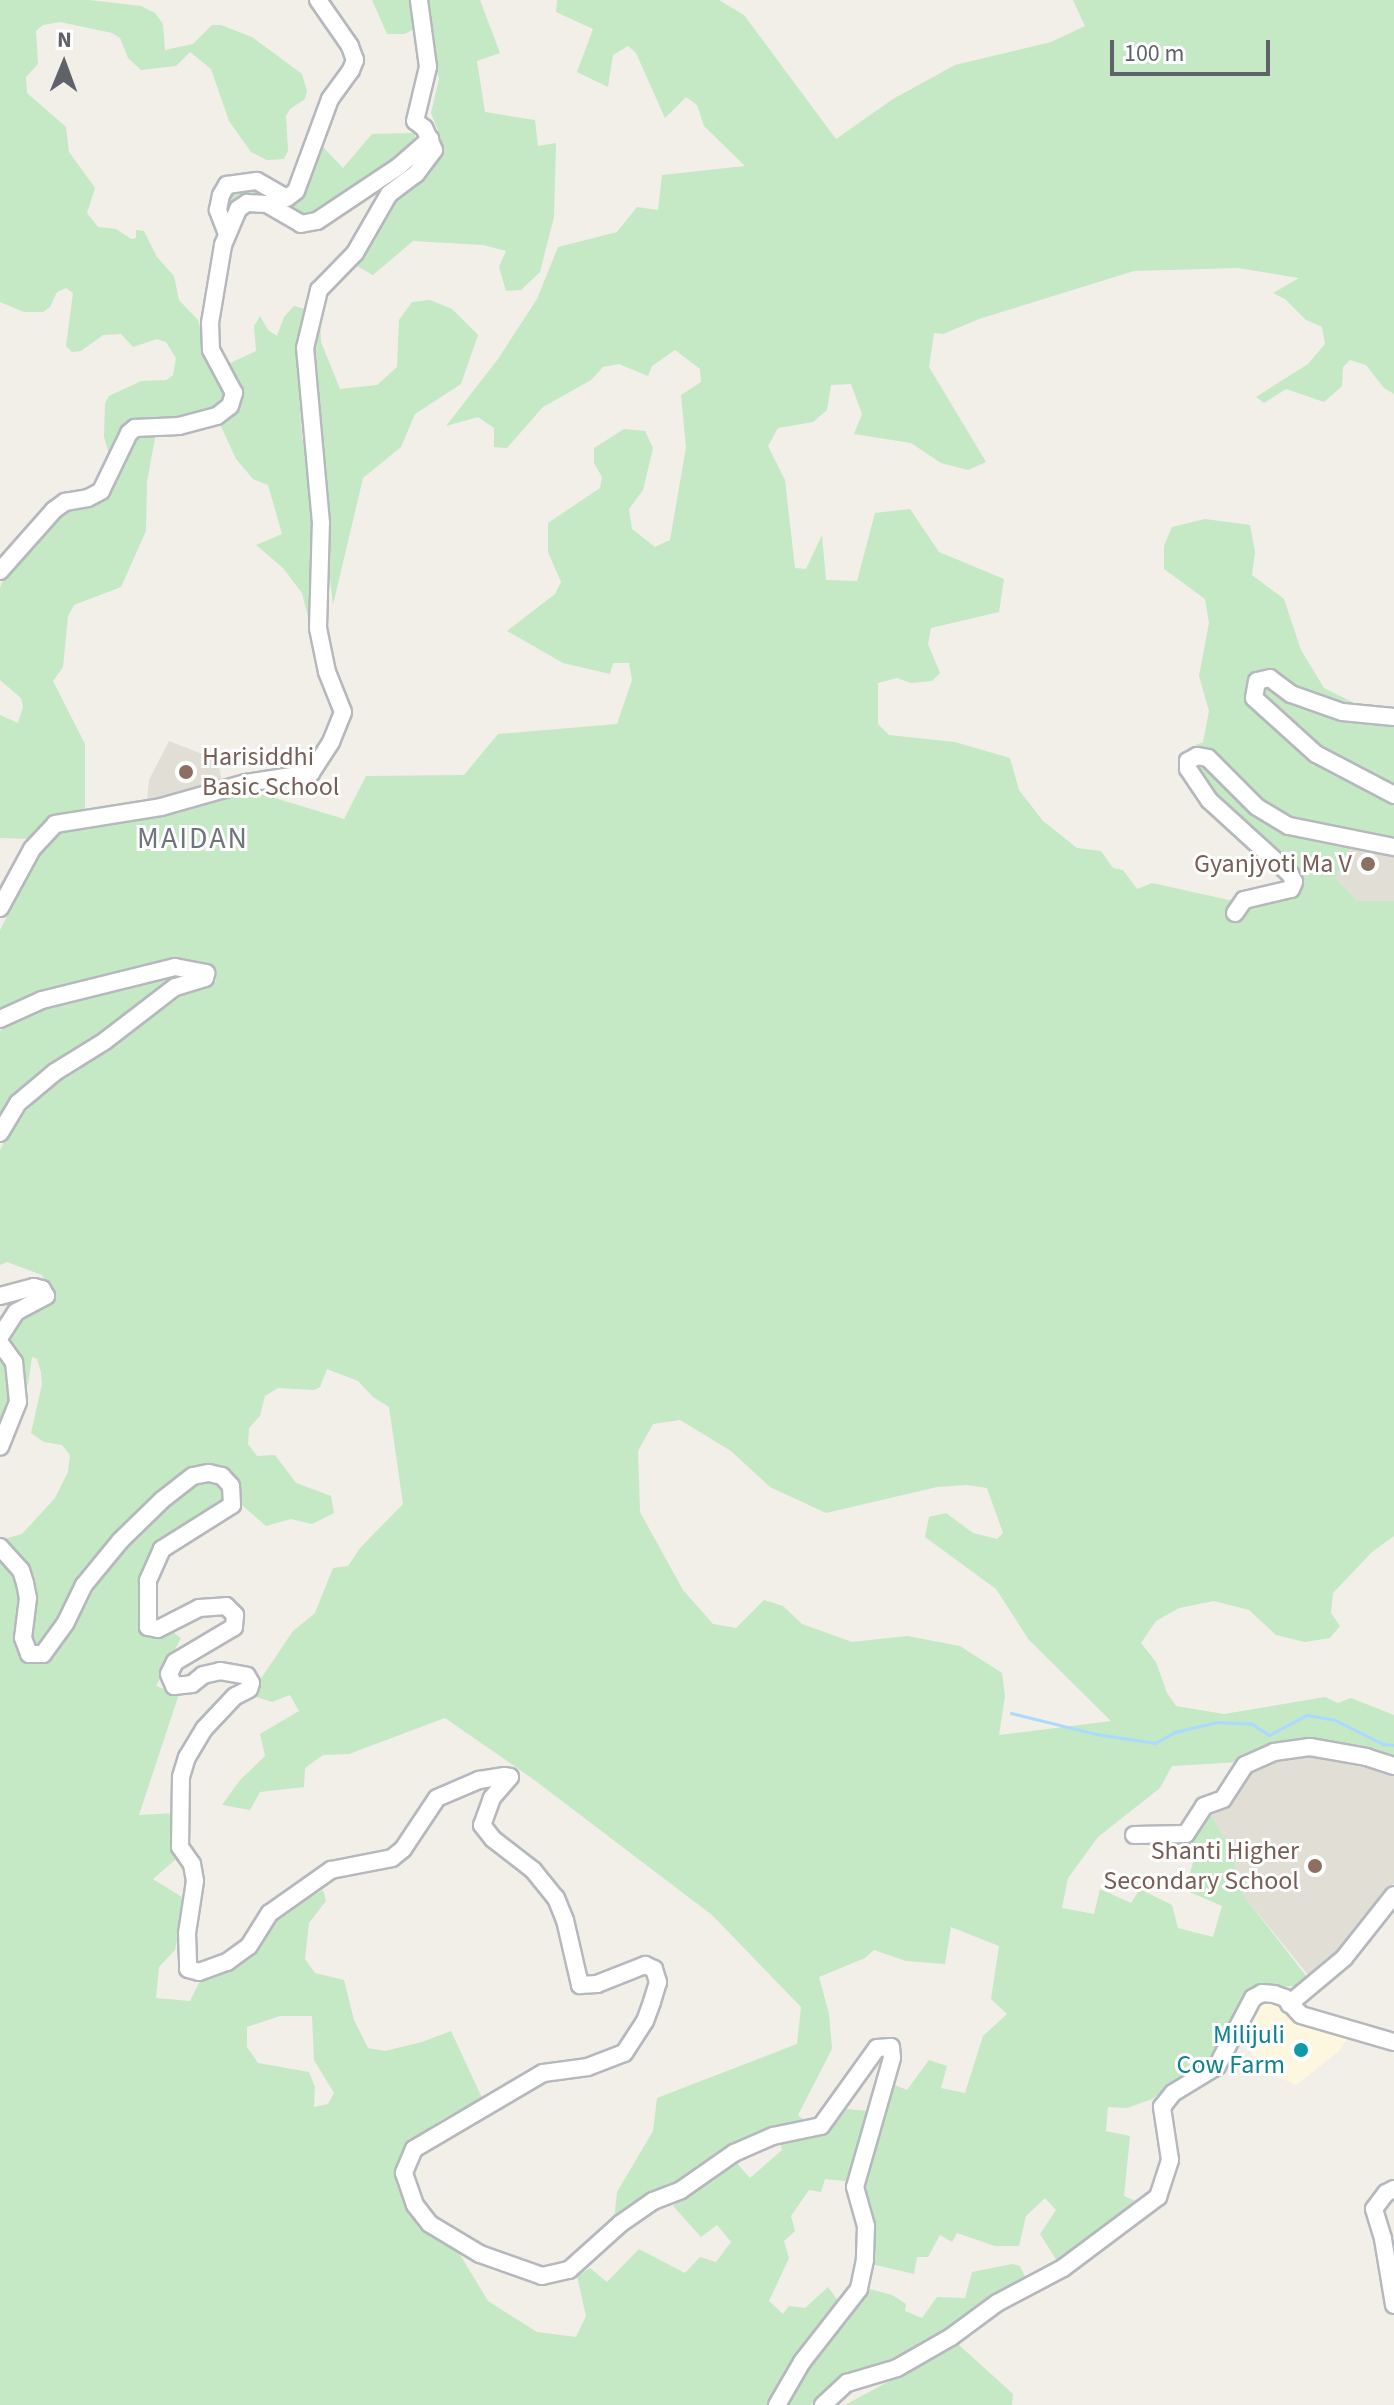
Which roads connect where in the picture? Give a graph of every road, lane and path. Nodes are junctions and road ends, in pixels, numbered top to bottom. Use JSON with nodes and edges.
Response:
{"nodes":[{"id":1,"x":318,"y":0,"type":"edge"},
{"id":2,"x":419,"y":0,"type":"edge"},
{"id":3,"x":430,"y":139,"type":"junction"},
{"id":4,"x":227,"y":234,"type":"junction"},
{"id":5,"x":0,"y":571,"type":"edge"},
{"id":6,"x":1394,"y":717,"type":"edge"},
{"id":7,"x":1394,"y":795,"type":"edge"},
{"id":8,"x":1394,"y":847,"type":"edge"},
{"id":9,"x":0,"y":908,"type":"edge"},
{"id":10,"x":1235,"y":913,"type":"dead end"},
{"id":11,"x":0,"y":1019,"type":"edge"},
{"id":12,"x":0,"y":1133,"type":"edge"},
{"id":13,"x":0,"y":1296,"type":"edge"},
{"id":14,"x":0,"y":1340,"type":"edge"},
{"id":15,"x":0,"y":1447,"type":"edge"},
{"id":16,"x":0,"y":1547,"type":"edge"},
{"id":17,"x":1394,"y":1766,"type":"edge"},
{"id":18,"x":1134,"y":1835,"type":"dead end"},
{"id":19,"x":1394,"y":1895,"type":"edge"},
{"id":20,"x":1289,"y":2004,"type":"junction"},
{"id":21,"x":1394,"y":2042,"type":"edge"},
{"id":22,"x":1394,"y":2189,"type":"edge"},
{"id":23,"x":1394,"y":2305,"type":"edge"},
{"id":24,"x":777,"y":2405,"type":"edge"},
{"id":25,"x":823,"y":2405,"type":"edge"}],
"edges":[{"from":1,"to":4,"type":"street"},
{"from":2,"to":3,"type":"street"},
{"from":3,"to":4,"type":"street"},
{"from":3,"to":9,"type":"street"},
{"from":4,"to":5,"type":"street"},
{"from":6,"to":7,"type":"street"},
{"from":8,"to":10,"type":"street"},
{"from":11,"to":12,"type":"street"},
{"from":13,"to":14,"type":"street"},
{"from":14,"to":15,"type":"street"},
{"from":16,"to":24,"type":"street"},
{"from":17,"to":18,"type":"street"},
{"from":19,"to":20,"type":"street"},
{"from":20,"to":21,"type":"street"},
{"from":20,"to":25,"type":"street"},
{"from":22,"to":23,"type":"street"}]}
